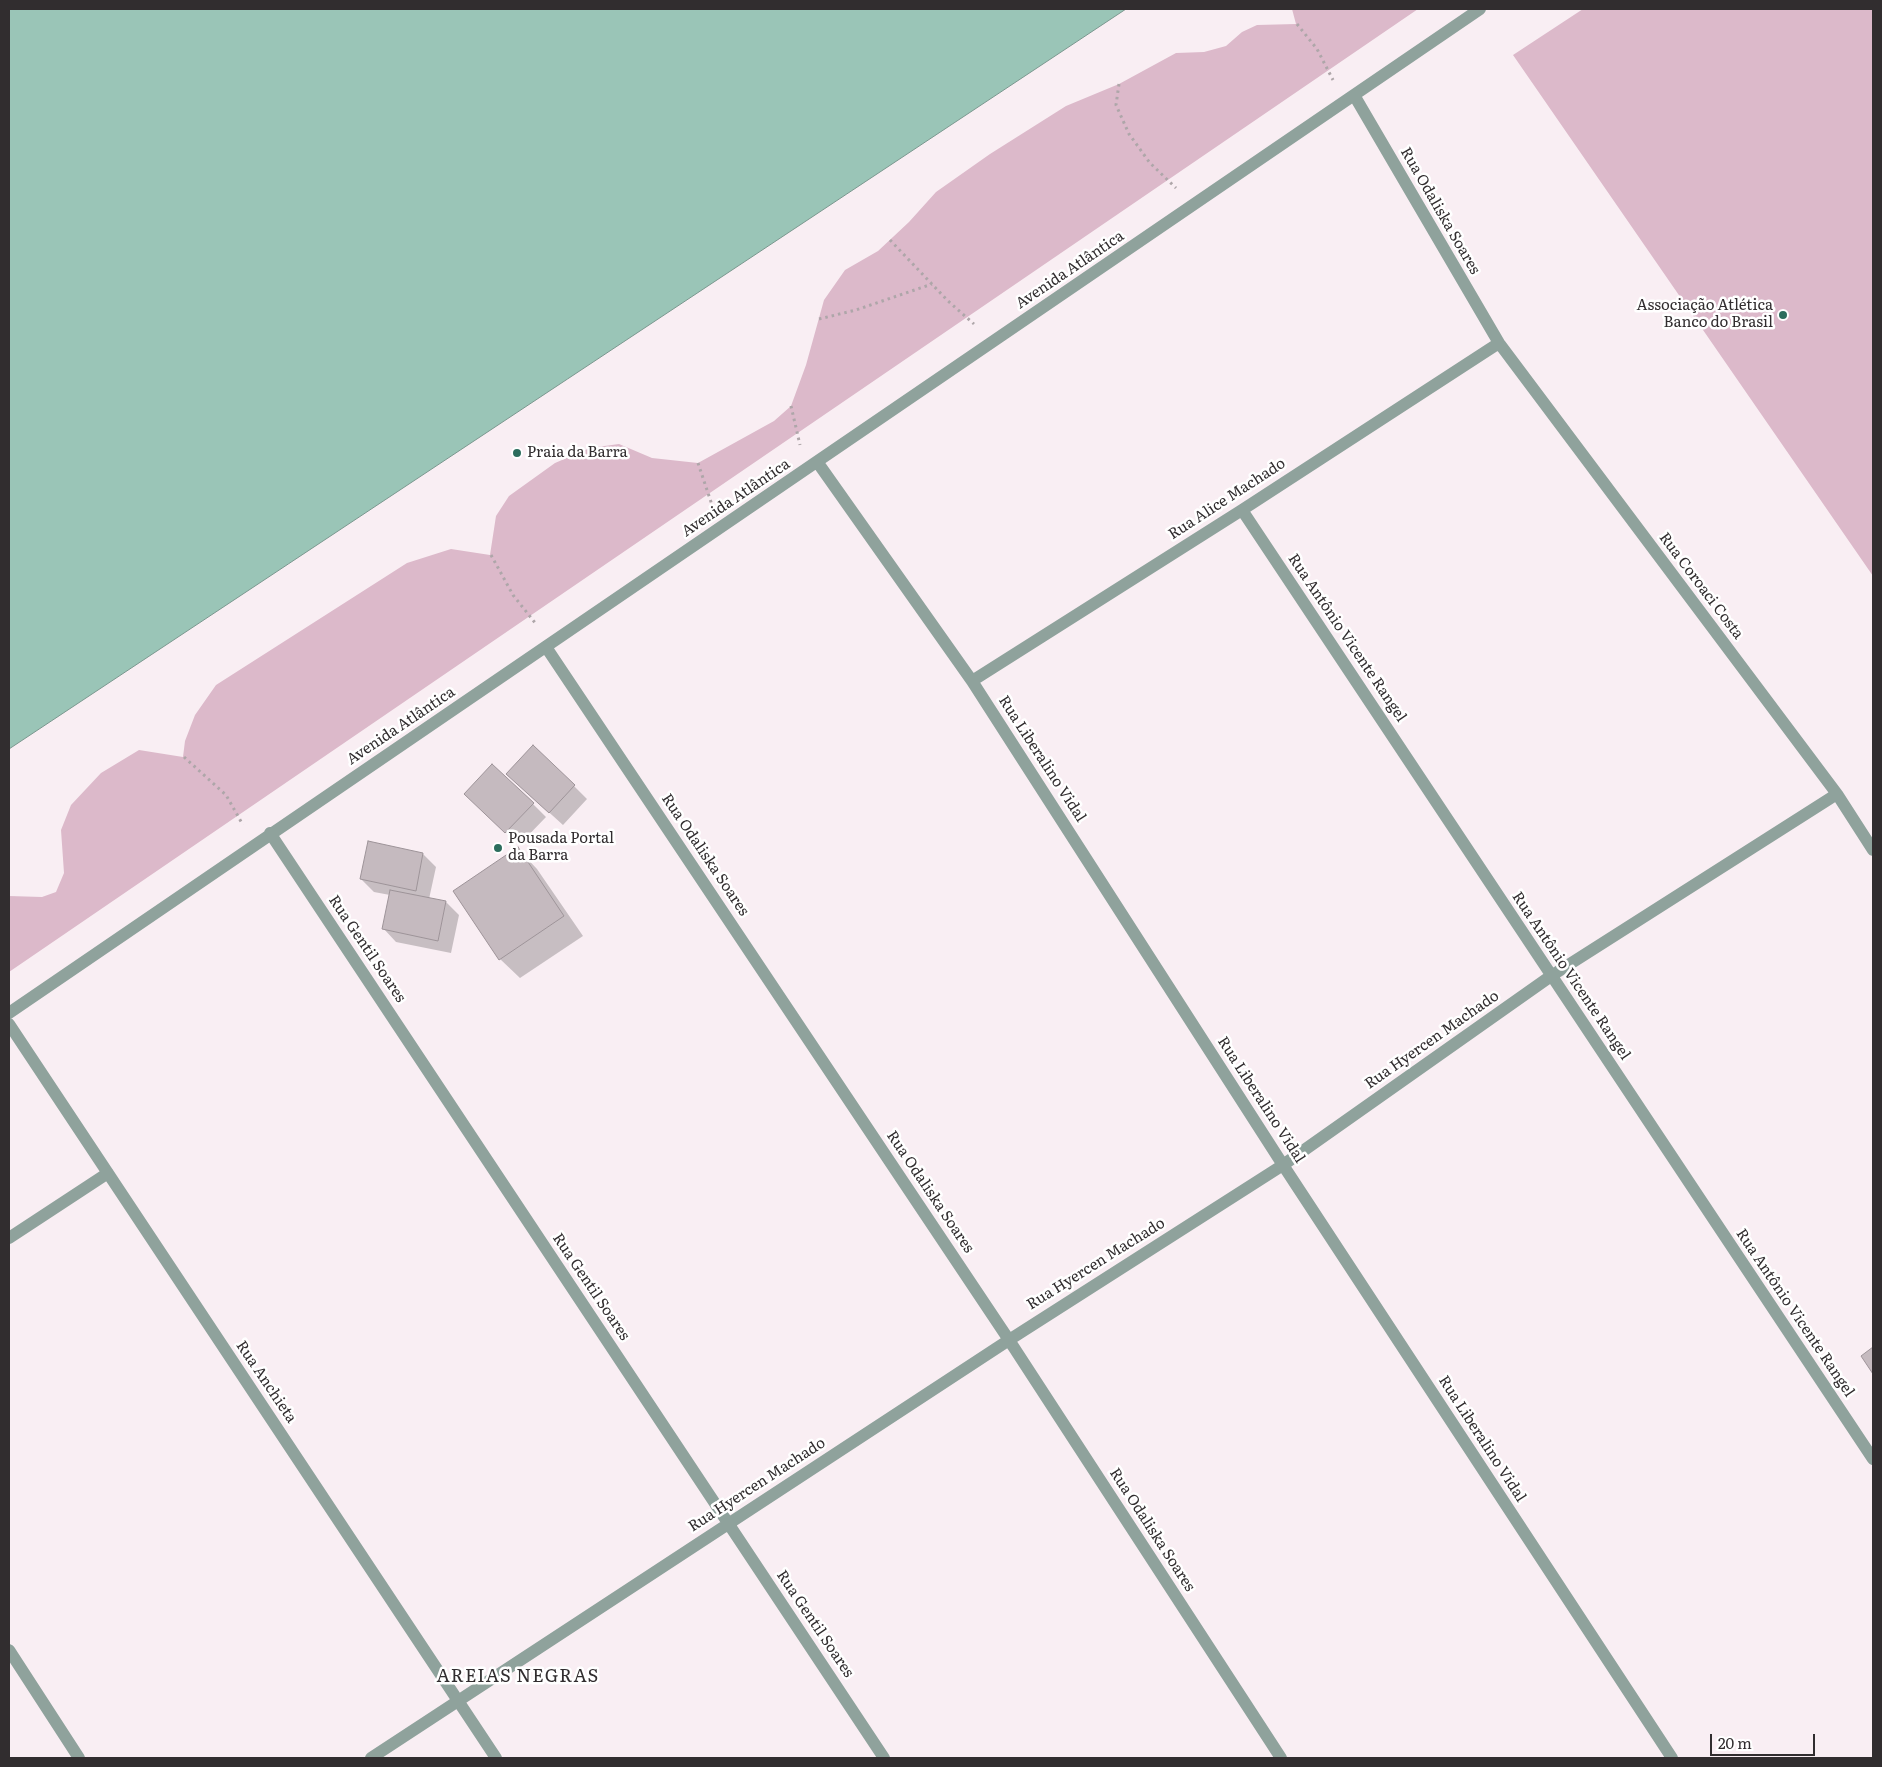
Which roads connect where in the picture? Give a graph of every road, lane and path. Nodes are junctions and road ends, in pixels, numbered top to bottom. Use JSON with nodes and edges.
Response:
{"nodes":[{"id":1,"x":1480,"y":9,"type":"edge"},
{"id":2,"x":1297,"y":24,"type":"dead end"},
{"id":3,"x":1334,"y":81,"type":"dead end"},
{"id":4,"x":1119,"y":84,"type":"dead end"},
{"id":5,"x":1354,"y":95,"type":"junction"},
{"id":6,"x":1176,"y":188,"type":"dead end"},
{"id":7,"x":890,"y":240,"type":"dead end"},
{"id":8,"x":932,"y":284,"type":"junction"},
{"id":9,"x":819,"y":319,"type":"dead end"},
{"id":10,"x":976,"y":325,"type":"dead end"},
{"id":11,"x":1499,"y":343,"type":"junction"},
{"id":12,"x":791,"y":406,"type":"dead end"},
{"id":13,"x":800,"y":445,"type":"dead end"},
{"id":14,"x":698,"y":463,"type":"dead end"},
{"id":15,"x":818,"y":463,"type":"junction"},
{"id":16,"x":712,"y":505,"type":"dead end"},
{"id":17,"x":1242,"y":510,"type":"junction"},
{"id":18,"x":491,"y":555,"type":"dead end"},
{"id":19,"x":537,"y":625,"type":"dead end"},
{"id":20,"x":546,"y":647,"type":"junction"},
{"id":21,"x":972,"y":680,"type":"junction"},
{"id":22,"x":184,"y":757,"type":"dead end"},
{"id":23,"x":1836,"y":794,"type":"junction"},
{"id":24,"x":243,"y":825,"type":"dead end"},
{"id":25,"x":270,"y":833,"type":"junction"},
{"id":26,"x":1873,"y":850,"type":"edge"},
{"id":27,"x":1551,"y":976,"type":"junction"},
{"id":28,"x":9,"y":1013,"type":"edge"},
{"id":29,"x":9,"y":1024,"type":"edge"},
{"id":30,"x":1284,"y":1164,"type":"junction"},
{"id":31,"x":108,"y":1173,"type":"junction"},
{"id":32,"x":9,"y":1238,"type":"edge"},
{"id":33,"x":1009,"y":1340,"type":"junction"},
{"id":34,"x":1873,"y":1459,"type":"edge"},
{"id":35,"x":729,"y":1523,"type":"junction"},
{"id":36,"x":9,"y":1650,"type":"edge"},
{"id":37,"x":459,"y":1700,"type":"junction"},
{"id":38,"x":79,"y":1758,"type":"edge"},
{"id":39,"x":371,"y":1758,"type":"edge"},
{"id":40,"x":496,"y":1758,"type":"edge"},
{"id":41,"x":884,"y":1758,"type":"edge"},
{"id":42,"x":1281,"y":1758,"type":"edge"},
{"id":43,"x":1672,"y":1758,"type":"edge"}],
"edges":[{"from":1,"to":5,"type":"street","name":"Avenida Atlântica"},
{"from":2,"to":3,"type":"path"},
{"from":4,"to":6,"type":"path"},
{"from":5,"to":11,"type":"street","name":"Rua Odaliska Soares"},
{"from":5,"to":15,"type":"street","name":"Avenida Atlântica"},
{"from":7,"to":8,"type":"path"},
{"from":8,"to":9,"type":"path"},
{"from":8,"to":10,"type":"path"},
{"from":11,"to":17,"type":"street","name":"Rua Alice Machado"},
{"from":11,"to":23,"type":"street","name":"Rua Coroaci Costa"},
{"from":12,"to":13,"type":"path"},
{"from":14,"to":16,"type":"path"},
{"from":15,"to":20,"type":"street","name":"Avenida Atlântica"},
{"from":15,"to":21,"type":"street","name":"Rua Liberalino Vidal"},
{"from":17,"to":21,"type":"street","name":"Rua Alice Machado"},
{"from":17,"to":27,"type":"street","name":"Rua Antônio Vicente Rangel"},
{"from":18,"to":19,"type":"path"},
{"from":20,"to":25,"type":"street","name":"Avenida Atlântica"},
{"from":20,"to":33,"type":"street","name":"Rua Odaliska Soares"},
{"from":21,"to":30,"type":"street","name":"Rua Liberalino Vidal"},
{"from":22,"to":24,"type":"path"},
{"from":23,"to":26,"type":"street","name":"Rua Coroaci Costa"},
{"from":23,"to":27,"type":"street","name":"Rua Hyercen Machado"},
{"from":25,"to":28,"type":"street","name":"Avenida Atlântica"},
{"from":25,"to":35,"type":"street","name":"Rua Gentil Soares"},
{"from":27,"to":30,"type":"street","name":"Rua Hyercen Machado"},
{"from":27,"to":34,"type":"street","name":"Rua Antônio Vicente Rangel"},
{"from":29,"to":31,"type":"street","name":"Rua Anchieta"},
{"from":30,"to":33,"type":"street","name":"Rua Hyercen Machado"},
{"from":30,"to":43,"type":"street","name":"Rua Liberalino Vidal"},
{"from":31,"to":32,"type":"street"},
{"from":31,"to":37,"type":"street","name":"Rua Anchieta"},
{"from":33,"to":35,"type":"street","name":"Rua Hyercen Machado"},
{"from":33,"to":42,"type":"street","name":"Rua Odaliska Soares"},
{"from":35,"to":37,"type":"street","name":"Rua Hyercen Machado"},
{"from":35,"to":41,"type":"street","name":"Rua Gentil Soares"},
{"from":36,"to":38,"type":"street"},
{"from":37,"to":39,"type":"street","name":"Rua Hyercen Machado"},
{"from":37,"to":40,"type":"street","name":"Rua Anchieta"}]}
